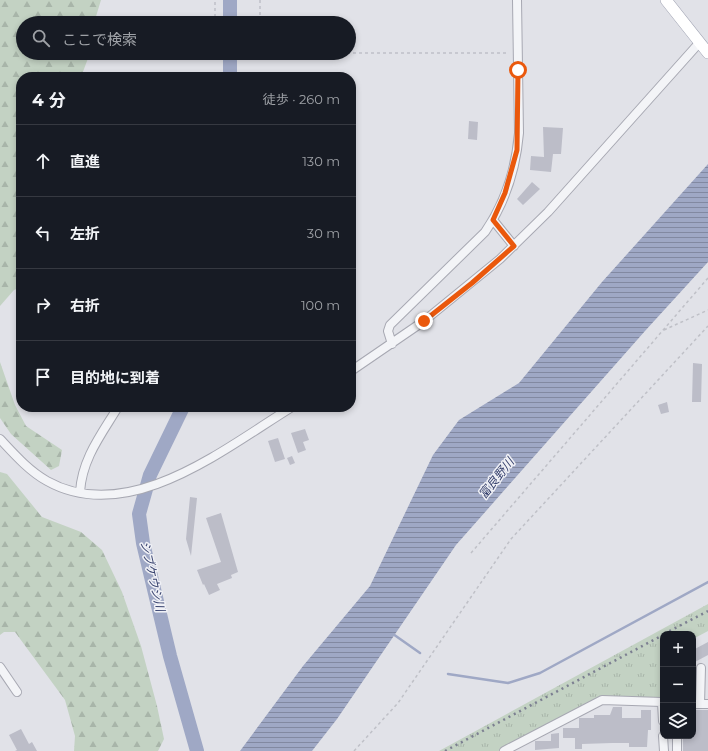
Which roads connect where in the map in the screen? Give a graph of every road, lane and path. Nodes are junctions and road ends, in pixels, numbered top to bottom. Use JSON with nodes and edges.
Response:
{"nodes":[{"id":1,"x":215,"y":0,"type":"edge"},
{"id":2,"x":260,"y":0,"type":"edge"},
{"id":3,"x":517,"y":0,"type":"edge"},
{"id":4,"x":666,"y":0,"type":"edge"},
{"id":5,"x":215,"y":16,"type":"edge"},
{"id":6,"x":260,"y":16,"type":"edge"},
{"id":7,"x":700,"y":42,"type":"junction"},
{"id":8,"x":356,"y":53,"type":"edge"},
{"id":9,"x":518,"y":53,"type":"junction"},
{"id":10,"x":708,"y":53,"type":"edge"},
{"id":11,"x":493,"y":220,"type":"junction"},
{"id":12,"x":514,"y":246,"type":"junction"},
{"id":13,"x":708,"y":278,"type":"edge"},
{"id":14,"x":708,"y":310,"type":"edge"},
{"id":15,"x":708,"y":326,"type":"edge"},
{"id":16,"x":664,"y":330,"type":"junction"},
{"id":17,"x":392,"y":344,"type":"junction"},
{"id":18,"x":356,"y":368,"type":"edge"},
{"id":19,"x":115,"y":412,"type":"edge"},
{"id":20,"x":284,"y":412,"type":"edge"},
{"id":21,"x":0,"y":439,"type":"edge"},
{"id":22,"x":80,"y":492,"type":"junction"},
{"id":23,"x":471,"y":553,"type":"dead end"},
{"id":24,"x":0,"y":667,"type":"edge"},
{"id":25,"x":701,"y":668,"type":"dead end"},
{"id":26,"x":17,"y":692,"type":"dead end"},
{"id":27,"x":662,"y":703,"type":"edge"},
{"id":28,"x":700,"y":704,"type":"edge"},
{"id":29,"x":664,"y":739,"type":"edge"},
{"id":30,"x":677,"y":739,"type":"edge"},
{"id":31,"x":509,"y":750,"type":"edge"},
{"id":32,"x":354,"y":751,"type":"edge"},
{"id":33,"x":664,"y":751,"type":"edge"},
{"id":34,"x":677,"y":751,"type":"edge"}],
"edges":[{"from":1,"to":5,"type":"path"},
{"from":2,"to":6,"type":"path"},
{"from":3,"to":9,"type":"street"},
{"from":4,"to":7,"type":"main road"},
{"from":7,"to":10,"type":"main road"},
{"from":7,"to":12,"type":"street"},
{"from":8,"to":9,"type":"path"},
{"from":9,"to":11,"type":"street"},
{"from":11,"to":12,"type":"street"},
{"from":11,"to":17,"type":"street"},
{"from":12,"to":17,"type":"street"},
{"from":13,"to":16,"type":"path"},
{"from":14,"to":16,"type":"path"},
{"from":15,"to":32,"type":"path"},
{"from":16,"to":23,"type":"path"},
{"from":17,"to":18,"type":"street"},
{"from":19,"to":22,"type":"street"},
{"from":20,"to":22,"type":"street"},
{"from":21,"to":22,"type":"street"},
{"from":24,"to":26,"type":"street"},
{"from":25,"to":28,"type":"street"},
{"from":27,"to":31,"type":"street"},
{"from":29,"to":33,"type":"street"},
{"from":30,"to":34,"type":"street"}]}
